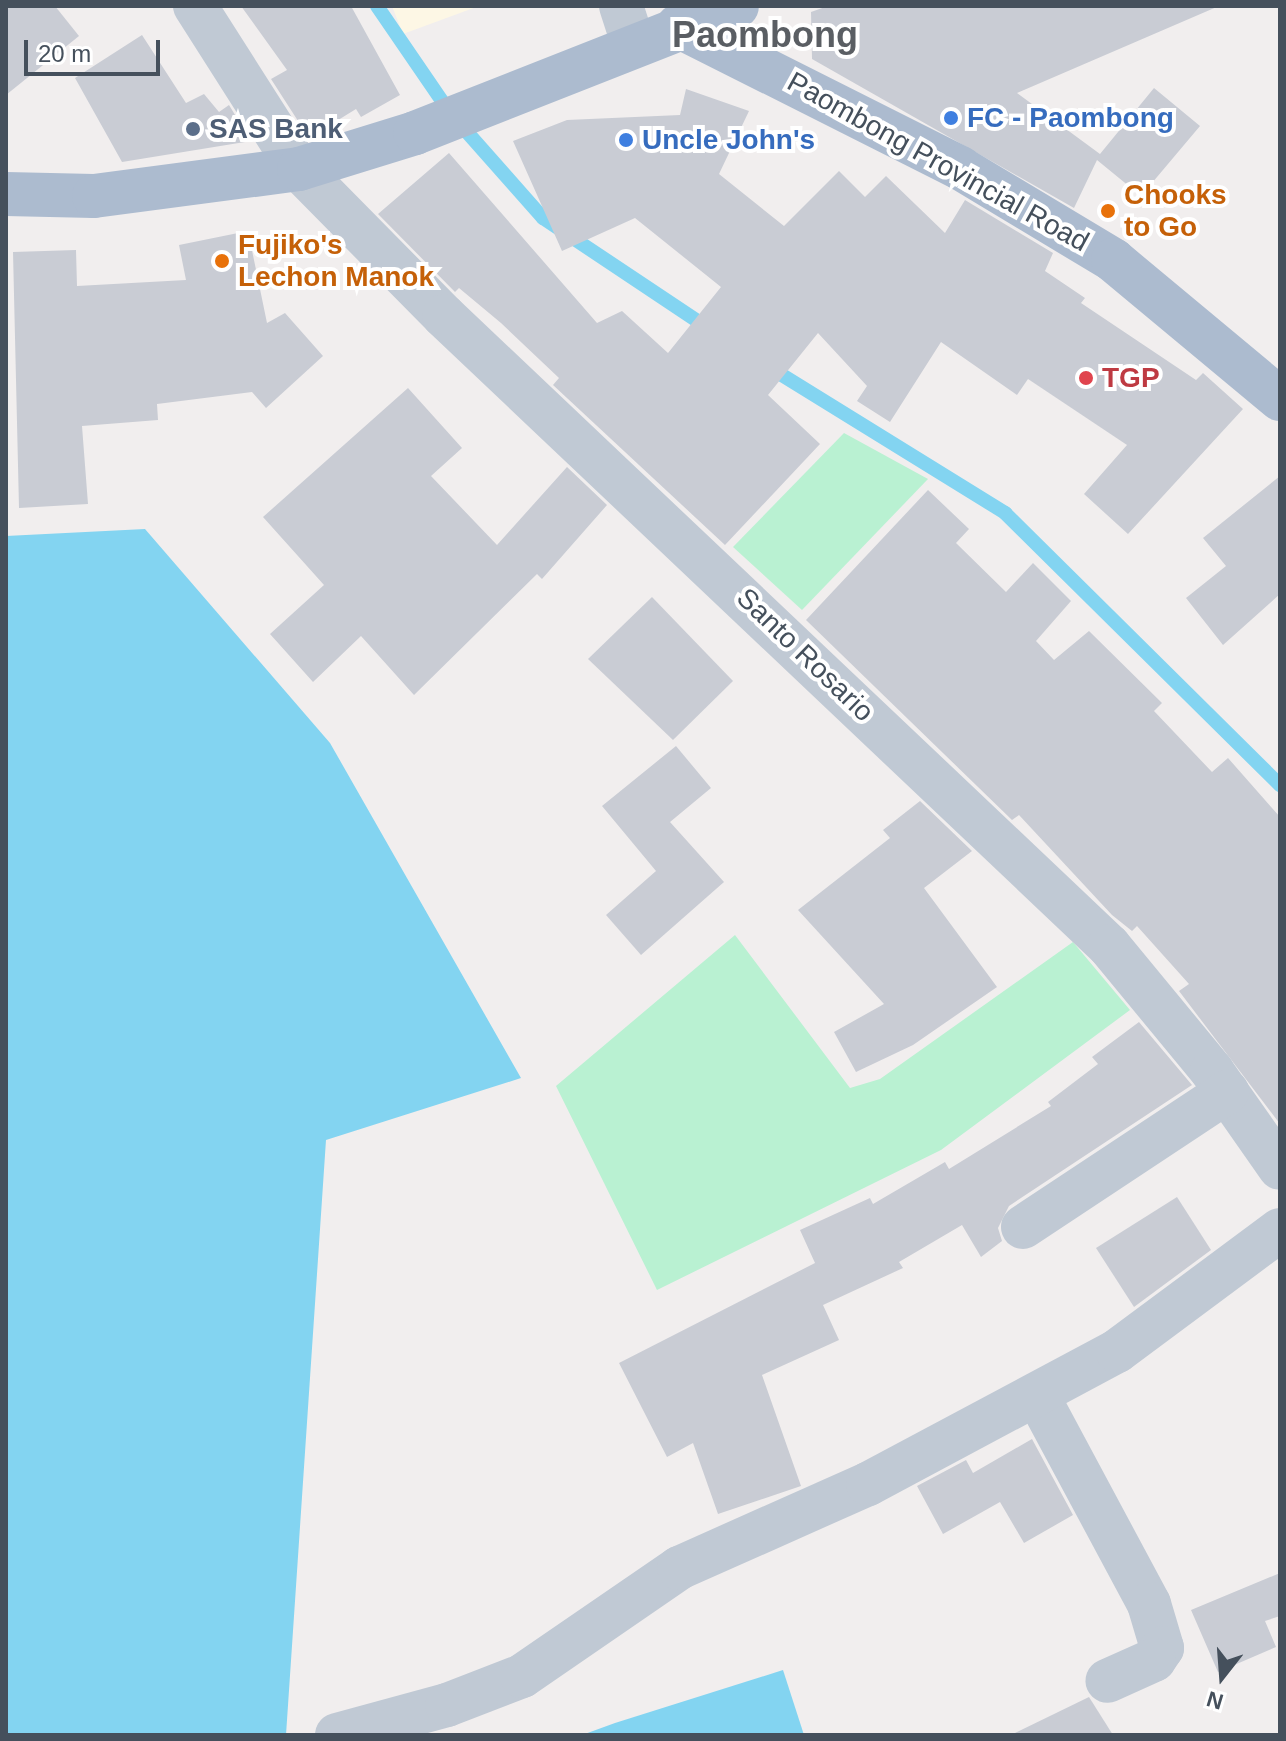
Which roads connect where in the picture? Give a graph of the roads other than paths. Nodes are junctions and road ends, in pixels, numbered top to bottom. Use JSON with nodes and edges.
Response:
{"nodes":[{"id":1,"x":195,"y":6,"type":"edge"},
{"id":2,"x":737,"y":6,"type":"edge"},
{"id":3,"x":627,"y":24,"type":"edge"},
{"id":4,"x":678,"y":26,"type":"junction"},
{"id":5,"x":299,"y":169,"type":"junction"},
{"id":6,"x":6,"y":194,"type":"edge"},
{"id":7,"x":1280,"y":399,"type":"edge"},
{"id":8,"x":1227,"y":1092,"type":"junction"},
{"id":9,"x":1280,"y":1168,"type":"edge"},
{"id":10,"x":1023,"y":1227,"type":"dead end"},
{"id":11,"x":1280,"y":1230,"type":"edge"},
{"id":12,"x":1037,"y":1395,"type":"junction"},
{"id":13,"x":1107,"y":1681,"type":"dead end"},
{"id":14,"x":337,"y":1735,"type":"edge"}],
"edges":[{"from":1,"to":5,"type":"street","name":"Santo Rosario"},
{"from":2,"to":4,"type":"main road"},
{"from":3,"to":4,"type":"main road"},
{"from":3,"to":5,"type":"main road"},
{"from":4,"to":7,"type":"main road","name":"Paombong Provincial Road"},
{"from":5,"to":6,"type":"main road"},
{"from":5,"to":8,"type":"street","name":"Santo Rosario"},
{"from":8,"to":9,"type":"street","name":"Santo Rosario"},
{"from":8,"to":10,"type":"street"},
{"from":11,"to":12,"type":"street"},
{"from":12,"to":13,"type":"street"},
{"from":12,"to":14,"type":"street"}]}
